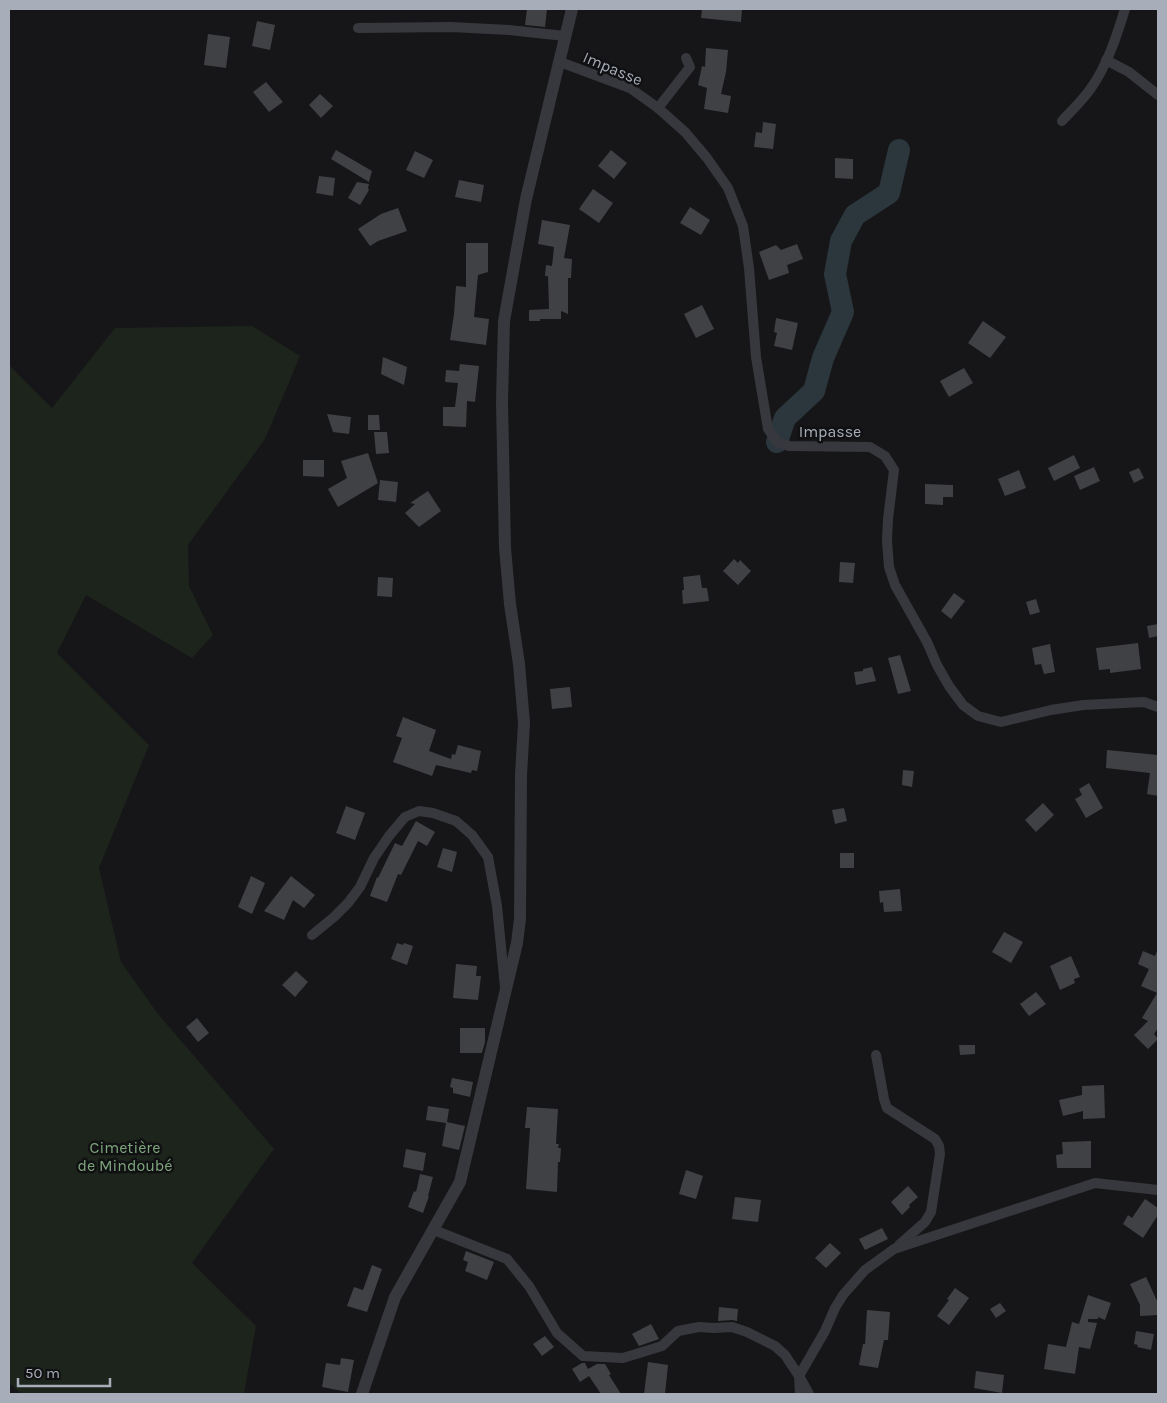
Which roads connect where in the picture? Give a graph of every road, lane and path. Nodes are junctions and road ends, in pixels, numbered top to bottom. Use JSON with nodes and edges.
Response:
{"nodes":[{"id":1,"x":572,"y":9,"type":"edge"},
{"id":2,"x":1125,"y":9,"type":"edge"},
{"id":3,"x":358,"y":28,"type":"dead end"},
{"id":4,"x":565,"y":36,"type":"junction"},
{"id":5,"x":686,"y":58,"type":"dead end"},
{"id":6,"x":1106,"y":60,"type":"junction"},
{"id":7,"x":560,"y":62,"type":"junction"},
{"id":8,"x":1158,"y":95,"type":"edge"},
{"id":9,"x":658,"y":108,"type":"junction"},
{"id":10,"x":1062,"y":120,"type":"dead end"},
{"id":11,"x":1158,"y":707,"type":"edge"},
{"id":12,"x":312,"y":935,"type":"dead end"},
{"id":13,"x":505,"y":991,"type":"junction"},
{"id":14,"x":876,"y":1055,"type":"dead end"},
{"id":15,"x":1158,"y":1190,"type":"edge"},
{"id":16,"x":434,"y":1230,"type":"junction"},
{"id":17,"x":894,"y":1249,"type":"junction"},
{"id":18,"x":799,"y":1376,"type":"junction"},
{"id":19,"x":362,"y":1394,"type":"edge"},
{"id":20,"x":800,"y":1394,"type":"edge"},
{"id":21,"x":808,"y":1394,"type":"edge"}],
"edges":[{"from":1,"to":4,"type":"street"},
{"from":2,"to":6,"type":"street"},
{"from":3,"to":4,"type":"street"},
{"from":4,"to":7,"type":"street"},
{"from":5,"to":9,"type":"street"},
{"from":6,"to":8,"type":"street"},
{"from":6,"to":10,"type":"street"},
{"from":7,"to":9,"type":"street","name":"Impasse"},
{"from":7,"to":13,"type":"street"},
{"from":9,"to":11,"type":"street","name":"Impasse"},
{"from":12,"to":13,"type":"street"},
{"from":13,"to":16,"type":"street"},
{"from":14,"to":17,"type":"street"},
{"from":15,"to":17,"type":"street"},
{"from":16,"to":18,"type":"street"},
{"from":16,"to":19,"type":"street"},
{"from":17,"to":18,"type":"street"},
{"from":18,"to":20,"type":"street"},
{"from":18,"to":21,"type":"street"}]}
